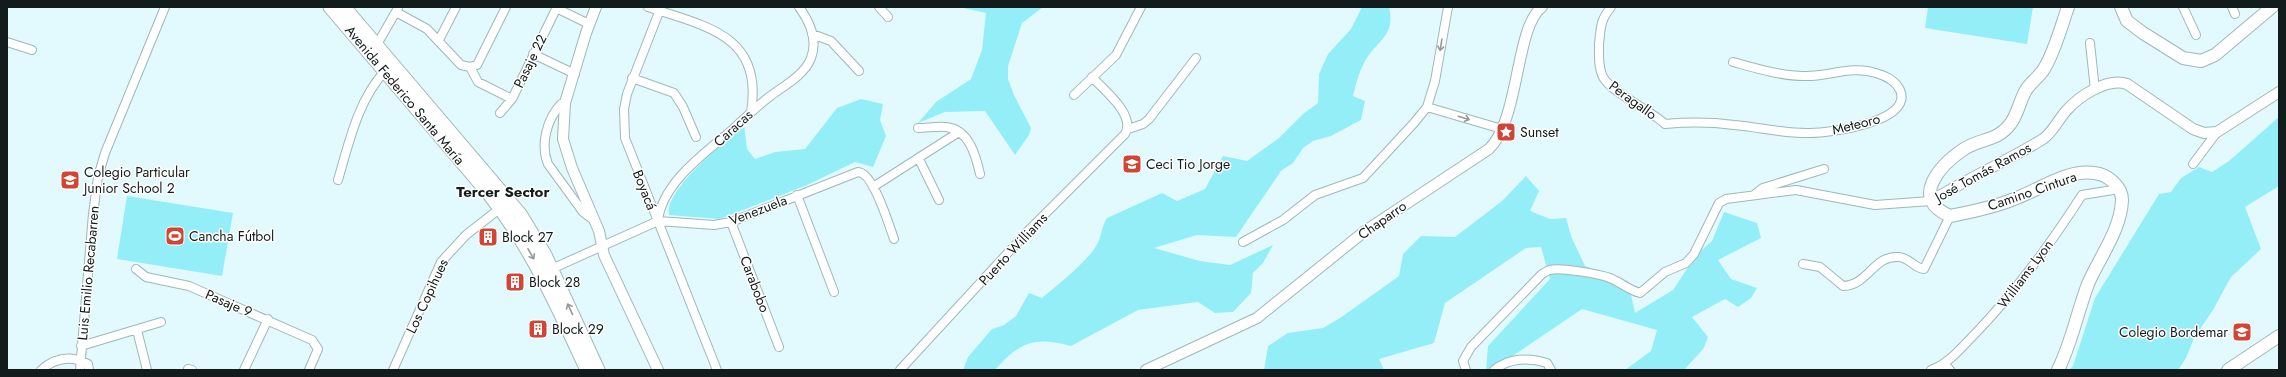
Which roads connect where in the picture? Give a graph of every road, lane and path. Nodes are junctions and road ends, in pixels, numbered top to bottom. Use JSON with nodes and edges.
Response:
{"nodes":[{"id":1,"x":165,"y":7,"type":"edge"},
{"id":2,"x":330,"y":7,"type":"edge"},
{"id":3,"x":344,"y":7,"type":"edge"},
{"id":4,"x":456,"y":7,"type":"edge"},
{"id":5,"x":506,"y":7,"type":"edge"},
{"id":6,"x":596,"y":7,"type":"edge"},
{"id":7,"x":648,"y":7,"type":"edge"},
{"id":8,"x":799,"y":7,"type":"edge"},
{"id":9,"x":878,"y":7,"type":"edge"},
{"id":10,"x":1141,"y":7,"type":"edge"},
{"id":11,"x":1448,"y":7,"type":"edge"},
{"id":12,"x":1542,"y":7,"type":"edge"},
{"id":13,"x":1611,"y":7,"type":"edge"},
{"id":14,"x":2068,"y":7,"type":"edge"},
{"id":15,"x":2121,"y":7,"type":"edge"},
{"id":16,"x":2183,"y":7,"type":"edge"},
{"id":17,"x":2272,"y":7,"type":"edge"},
{"id":18,"x":557,"y":8,"type":"edge"},
{"id":19,"x":397,"y":9,"type":"edge"},
{"id":20,"x":660,"y":9,"type":"edge"},
{"id":21,"x":888,"y":18,"type":"dead end"},
{"id":22,"x":590,"y":24,"type":"junction"},
{"id":23,"x":2196,"y":35,"type":"dead end"},
{"id":24,"x":813,"y":38,"type":"junction"},
{"id":25,"x":439,"y":40,"type":"junction"},
{"id":26,"x":7,"y":42,"type":"edge"},
{"id":27,"x":2090,"y":43,"type":"dead end"},
{"id":28,"x":373,"y":49,"type":"junction"},
{"id":29,"x":32,"y":50,"type":"dead end"},
{"id":30,"x":534,"y":54,"type":"junction"},
{"id":31,"x":1196,"y":58,"type":"dead end"},
{"id":32,"x":1733,"y":62,"type":"dead end"},
{"id":33,"x":470,"y":67,"type":"junction"},
{"id":34,"x":384,"y":71,"type":"junction"},
{"id":35,"x":859,"y":71,"type":"dead end"},
{"id":36,"x":575,"y":74,"type":"junction"},
{"id":37,"x":632,"y":78,"type":"junction"},
{"id":38,"x":1092,"y":78,"type":"junction"},
{"id":39,"x":2095,"y":90,"type":"junction"},
{"id":40,"x":2279,"y":92,"type":"edge"},
{"id":41,"x":1074,"y":95,"type":"dead end"},
{"id":42,"x":512,"y":99,"type":"junction"},
{"id":43,"x":565,"y":103,"type":"junction"},
{"id":44,"x":1427,"y":107,"type":"junction"},
{"id":45,"x":751,"y":112,"type":"junction"},
{"id":46,"x":500,"y":113,"type":"dead end"},
{"id":47,"x":1665,"y":124,"type":"joint"},
{"id":48,"x":918,"y":128,"type":"dead end"},
{"id":49,"x":1128,"y":129,"type":"junction"},
{"id":50,"x":1502,"y":129,"type":"junction"},
{"id":51,"x":959,"y":132,"type":"junction"},
{"id":52,"x":2217,"y":132,"type":"junction"},
{"id":53,"x":696,"y":137,"type":"dead end"},
{"id":54,"x":918,"y":159,"type":"junction"},
{"id":55,"x":2193,"y":164,"type":"dead end"},
{"id":56,"x":1824,"y":169,"type":"dead end"},
{"id":57,"x":980,"y":174,"type":"dead end"},
{"id":58,"x":338,"y":180,"type":"dead end"},
{"id":59,"x":873,"y":187,"type":"junction"},
{"id":60,"x":2119,"y":189,"type":"junction"},
{"id":61,"x":797,"y":195,"type":"junction"},
{"id":62,"x":1754,"y":195,"type":"junction"},
{"id":63,"x":939,"y":200,"type":"dead end"},
{"id":64,"x":1931,"y":201,"type":"junction"},
{"id":65,"x":505,"y":204,"type":"junction"},
{"id":66,"x":1950,"y":216,"type":"junction"},
{"id":67,"x":595,"y":221,"type":"junction"},
{"id":68,"x":658,"y":221,"type":"junction"},
{"id":69,"x":731,"y":222,"type":"junction"},
{"id":70,"x":894,"y":239,"type":"dead end"},
{"id":71,"x":1243,"y":242,"type":"dead end"},
{"id":72,"x":602,"y":246,"type":"junction"},
{"id":73,"x":1803,"y":264,"type":"dead end"},
{"id":74,"x":136,"y":269,"type":"dead end"},
{"id":75,"x":547,"y":271,"type":"junction"},
{"id":76,"x":834,"y":292,"type":"dead end"},
{"id":77,"x":268,"y":319,"type":"junction"},
{"id":78,"x":161,"y":322,"type":"dead end"},
{"id":79,"x":137,"y":330,"type":"junction"},
{"id":80,"x":2279,"y":336,"type":"edge"},
{"id":81,"x":81,"y":346,"type":"junction"},
{"id":82,"x":779,"y":347,"type":"dead end"},
{"id":83,"x":80,"y":359,"type":"junction"},
{"id":84,"x":1944,"y":363,"type":"junction"},
{"id":85,"x":41,"y":370,"type":"edge"},
{"id":86,"x":80,"y":370,"type":"edge"},
{"id":87,"x":89,"y":370,"type":"edge"},
{"id":88,"x":147,"y":370,"type":"edge"},
{"id":89,"x":244,"y":370,"type":"edge"},
{"id":90,"x":309,"y":370,"type":"edge"},
{"id":91,"x":393,"y":370,"type":"edge"},
{"id":92,"x":587,"y":370,"type":"edge"},
{"id":93,"x":598,"y":370,"type":"edge"},
{"id":94,"x":658,"y":370,"type":"edge"},
{"id":95,"x":717,"y":370,"type":"edge"},
{"id":96,"x":900,"y":370,"type":"edge"},
{"id":97,"x":1146,"y":370,"type":"edge"},
{"id":98,"x":1466,"y":370,"type":"edge"},
{"id":99,"x":1494,"y":370,"type":"edge"},
{"id":100,"x":1551,"y":370,"type":"edge"},
{"id":101,"x":1931,"y":370,"type":"edge"},
{"id":102,"x":1950,"y":370,"type":"edge"},
{"id":103,"x":2058,"y":370,"type":"edge"},
{"id":104,"x":2230,"y":370,"type":"edge"}],
"edges":[{"from":1,"to":81,"type":"street","name":"Luis Emilio Recabarren"},
{"from":2,"to":28,"type":"main road","name":"Avenida Federico Santa María"},
{"from":3,"to":28,"type":"main road","name":"Avenida Federico Santa María"},
{"from":4,"to":25,"type":"street"},
{"from":5,"to":33,"type":"street"},
{"from":6,"to":22,"type":"street"},
{"from":7,"to":20,"type":"street"},
{"from":8,"to":24,"type":"street"},
{"from":9,"to":21,"type":"street"},
{"from":10,"to":38,"type":"street"},
{"from":11,"to":44,"type":"street","one_way":true},
{"from":12,"to":50,"type":"street","name":"Chaparro"},
{"from":13,"to":47,"type":"street","name":"Peragallo"},
{"from":14,"to":64,"type":"main road"},
{"from":15,"to":17,"type":"main road"},
{"from":16,"to":23,"type":"street"},
{"from":18,"to":22,"type":"street"},
{"from":18,"to":30,"type":"street","name":"Pasaje 22"},
{"from":19,"to":25,"type":"street"},
{"from":19,"to":28,"type":"street"},
{"from":20,"to":37,"type":"street","name":"Boyacá"},
{"from":20,"to":45,"type":"street"},
{"from":22,"to":36,"type":"street"},
{"from":24,"to":35,"type":"street"},
{"from":24,"to":45,"type":"street","name":"Caracas"},
{"from":25,"to":33,"type":"street"},
{"from":26,"to":29,"type":"street"},
{"from":27,"to":39,"type":"street"},
{"from":28,"to":34,"type":"main road","name":"Avenida Federico Santa María"},
{"from":28,"to":65,"type":"main road","name":"Avenida Federico Santa María"},
{"from":30,"to":36,"type":"street"},
{"from":30,"to":42,"type":"street","name":"Pasaje 22"},
{"from":31,"to":49,"type":"street"},
{"from":32,"to":47,"type":"street","name":"Meteoro"},
{"from":33,"to":42,"type":"street"},
{"from":34,"to":58,"type":"street"},
{"from":34,"to":65,"type":"main road","name":"Avenida Federico Santa María"},
{"from":36,"to":43,"type":"street"},
{"from":37,"to":53,"type":"street"},
{"from":37,"to":68,"type":"street","name":"Boyacá"},
{"from":38,"to":41,"type":"street"},
{"from":38,"to":49,"type":"street"},
{"from":39,"to":52,"type":"street","name":"José Tomás Ramos"},
{"from":39,"to":64,"type":"street","name":"José Tomás Ramos"},
{"from":40,"to":52,"type":"street"},
{"from":42,"to":46,"type":"street","name":"Pasaje 22"},
{"from":43,"to":67,"type":"street"},
{"from":43,"to":67,"type":"street"},
{"from":44,"to":50,"type":"street","one_way":true},
{"from":44,"to":71,"type":"street"},
{"from":45,"to":68,"type":"street","name":"Caracas"},
{"from":48,"to":51,"type":"street"},
{"from":49,"to":96,"type":"street","name":"Puerto Williams"},
{"from":50,"to":97,"type":"street","name":"Chaparro"},
{"from":51,"to":54,"type":"street"},
{"from":51,"to":57,"type":"street"},
{"from":52,"to":55,"type":"street"},
{"from":54,"to":59,"type":"street"},
{"from":54,"to":63,"type":"street"},
{"from":56,"to":62,"type":"street"},
{"from":59,"to":61,"type":"street","name":"Venezuela"},
{"from":59,"to":70,"type":"street"},
{"from":60,"to":66,"type":"main road","name":"Camino Cintura"},
{"from":60,"to":84,"type":"street","name":"Williams Lyon"},
{"from":60,"to":103,"type":"main road"},
{"from":61,"to":69,"type":"street","name":"Venezuela"},
{"from":61,"to":76,"type":"street"},
{"from":62,"to":64,"type":"street","name":"José Tomás Ramos"},
{"from":62,"to":98,"type":"street","name":"José Tomás Ramos"},
{"from":64,"to":66,"type":"main road"},
{"from":65,"to":75,"type":"main road","name":"Avenida Federico Santa María"},
{"from":65,"to":91,"type":"street","name":"Los Copihues"},
{"from":66,"to":73,"type":"street"},
{"from":67,"to":72,"type":"street"},
{"from":68,"to":69,"type":"street","name":"Venezuela"},
{"from":68,"to":72,"type":"street","name":"Venezuela"},
{"from":68,"to":95,"type":"street","name":"Boyacá"},
{"from":69,"to":82,"type":"street","name":"Carabobo"},
{"from":72,"to":75,"type":"street","name":"Venezuela"},
{"from":72,"to":94,"type":"street"},
{"from":74,"to":77,"type":"street","name":"Pasaje 9"},
{"from":75,"to":92,"type":"main road","name":"Avenida Federico Santa María"},
{"from":93,"to":75,"type":"main road","name":"Avenida Federico Santa María","one_way":true},
{"from":77,"to":89,"type":"street"},
{"from":77,"to":90,"type":"street","name":"Pasaje 9"},
{"from":78,"to":79,"type":"street"},
{"from":79,"to":81,"type":"street"},
{"from":79,"to":88,"type":"street"},
{"from":80,"to":104,"type":"main road"},
{"from":81,"to":83,"type":"street","name":"Luis Emilio Recabarren"},
{"from":83,"to":85,"type":"street"},
{"from":83,"to":86,"type":"street","name":"Luis Emilio Recabarren"},
{"from":83,"to":87,"type":"street","name":"Luis Emilio Recabarren"},
{"from":84,"to":101,"type":"street","name":"Williams Lyon"},
{"from":84,"to":102,"type":"street"},
{"from":99,"to":100,"type":"street"}]}
